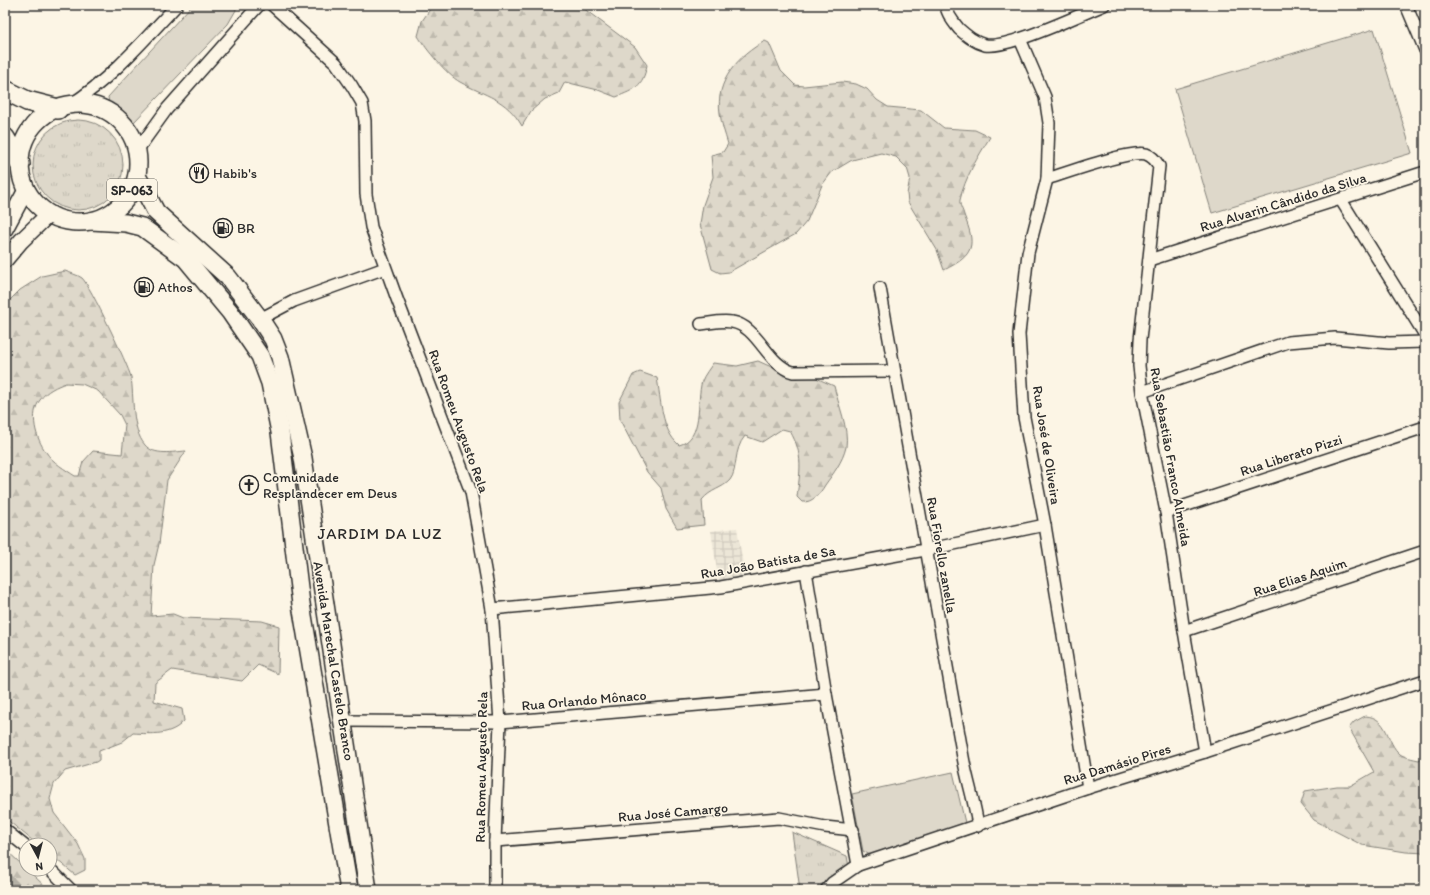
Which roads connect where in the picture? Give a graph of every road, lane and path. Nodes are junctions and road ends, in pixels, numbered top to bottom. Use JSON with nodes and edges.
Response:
{"nodes":[{"id":1,"x":177,"y":5,"type":"edge"},
{"id":2,"x":259,"y":5,"type":"edge"},
{"id":3,"x":272,"y":5,"type":"edge"},
{"id":4,"x":946,"y":5,"type":"edge"},
{"id":5,"x":1104,"y":5,"type":"edge"},
{"id":6,"x":1406,"y":5,"type":"edge"},
{"id":7,"x":1020,"y":39,"type":"junction"},
{"id":8,"x":1425,"y":50,"type":"edge"},
{"id":9,"x":5,"y":90,"type":"edge"},
{"id":10,"x":64,"y":107,"type":"junction"},
{"id":11,"x":5,"y":138,"type":"edge"},
{"id":12,"x":136,"y":152,"type":"junction"},
{"id":13,"x":20,"y":164,"type":"junction"},
{"id":14,"x":1425,"y":172,"type":"edge"},
{"id":15,"x":137,"y":176,"type":"junction"},
{"id":16,"x":1047,"y":179,"type":"junction"},
{"id":17,"x":26,"y":190,"type":"junction"},
{"id":18,"x":1341,"y":200,"type":"junction"},
{"id":19,"x":50,"y":214,"type":"junction"},
{"id":20,"x":91,"y":221,"type":"junction"},
{"id":21,"x":5,"y":229,"type":"edge"},
{"id":22,"x":5,"y":260,"type":"edge"},
{"id":23,"x":1149,"y":260,"type":"junction"},
{"id":24,"x":385,"y":268,"type":"junction"},
{"id":25,"x":880,"y":288,"type":"dead end"},
{"id":26,"x":260,"y":319,"type":"junction"},
{"id":27,"x":701,"y":324,"type":"dead end"},
{"id":28,"x":1425,"y":335,"type":"edge"},
{"id":29,"x":1425,"y":342,"type":"edge"},
{"id":30,"x":894,"y":371,"type":"junction"},
{"id":31,"x":1142,"y":392,"type":"junction"},
{"id":32,"x":1425,"y":427,"type":"edge"},
{"id":33,"x":1166,"y":512,"type":"junction"},
{"id":34,"x":1045,"y":525,"type":"junction"},
{"id":35,"x":925,"y":550,"type":"junction"},
{"id":36,"x":1425,"y":551,"type":"edge"},
{"id":37,"x":806,"y":571,"type":"junction"},
{"id":38,"x":492,"y":609,"type":"junction"},
{"id":39,"x":1184,"y":632,"type":"junction"},
{"id":40,"x":1425,"y":680,"type":"edge"},
{"id":41,"x":826,"y":694,"type":"junction"},
{"id":42,"x":343,"y":721,"type":"junction"},
{"id":43,"x":500,"y":722,"type":"junction"},
{"id":44,"x":1205,"y":752,"type":"junction"},
{"id":45,"x":1088,"y":788,"type":"junction"},
{"id":46,"x":978,"y":826,"type":"junction"},
{"id":47,"x":5,"y":830,"type":"edge"},
{"id":48,"x":853,"y":830,"type":"junction"},
{"id":49,"x":18,"y":841,"type":"edge"},
{"id":50,"x":495,"y":841,"type":"junction"},
{"id":51,"x":858,"y":864,"type":"junction"},
{"id":52,"x":58,"y":877,"type":"edge"},
{"id":53,"x":70,"y":890,"type":"edge"},
{"id":54,"x":349,"y":890,"type":"edge"},
{"id":55,"x":368,"y":890,"type":"edge"},
{"id":56,"x":495,"y":890,"type":"edge"},
{"id":57,"x":826,"y":890,"type":"edge"}],
"edges":[{"from":1,"to":10,"type":"street"},
{"from":2,"to":12,"type":"street"},
{"from":3,"to":24,"type":"street","name":"Rua Romeu Augusto Rela"},
{"from":4,"to":7,"type":"street"},
{"from":5,"to":7,"type":"street"},
{"from":6,"to":8,"type":"street"},
{"from":7,"to":16,"type":"street","name":"Rua José de Oliveira"},
{"from":9,"to":10,"type":"highway","number":"SP-063"},
{"from":10,"to":12,"type":"main road","number":"SP-063"},
{"from":10,"to":13,"type":"main road","number":"SP-063"},
{"from":11,"to":13,"type":"highway","number":"SP-063"},
{"from":12,"to":15,"type":"main road","number":"SP-063"},
{"from":13,"to":17,"type":"main road","number":"SP-063"},
{"from":14,"to":18,"type":"street","name":"Rua Alvarin Cândido da Silva"},
{"from":15,"to":20,"type":"main road","number":"SP-063"},
{"from":15,"to":26,"type":"main road","name":"Avenida Marechal Castelo Branco","number":"SP-063"},
{"from":16,"to":23,"type":"street","name":"Rua Sebastião Franco Almeida"},
{"from":16,"to":34,"type":"street","name":"Rua José de Oliveira"},
{"from":17,"to":19,"type":"main road","number":"SP-063"},
{"from":17,"to":21,"type":"street"},
{"from":18,"to":23,"type":"street","name":"Rua Alvarin Cândido da Silva"},
{"from":18,"to":28,"type":"street"},
{"from":19,"to":20,"type":"main road","number":"SP-063"},
{"from":19,"to":22,"type":"street"},
{"from":20,"to":54,"type":"main road","name":"Avenida Marechal Castelo Branco","number":"SP-063"},
{"from":23,"to":31,"type":"street","name":"Rua Sebastião Franco Almeida"},
{"from":24,"to":26,"type":"street"},
{"from":24,"to":38,"type":"street","name":"Rua Romeu Augusto Rela"},
{"from":25,"to":30,"type":"street","name":"Rua Fiorello zanella"},
{"from":26,"to":42,"type":"main road","name":"Avenida Marechal Castelo Branco","number":"SP-063"},
{"from":27,"to":30,"type":"street"},
{"from":29,"to":31,"type":"street"},
{"from":30,"to":35,"type":"street","name":"Rua Fiorello zanella"},
{"from":31,"to":33,"type":"street","name":"Rua Sebastião Franco Almeida"},
{"from":32,"to":33,"type":"street","name":"Rua Liberato Pizzi"},
{"from":33,"to":39,"type":"street","name":"Rua Sebastião Franco Almeida"},
{"from":34,"to":35,"type":"street","name":"Rua João Batista de Sa"},
{"from":34,"to":45,"type":"street","name":"Rua José de Oliveira"},
{"from":35,"to":37,"type":"street","name":"Rua João Batista de Sa"},
{"from":35,"to":46,"type":"street","name":"Rua Fiorello zanella"},
{"from":36,"to":39,"type":"street","name":"Rua Elias Aquim"},
{"from":37,"to":38,"type":"street","name":"Rua João Batista de Sa"},
{"from":37,"to":41,"type":"street"},
{"from":38,"to":43,"type":"street","name":"Rua Romeu Augusto Rela"},
{"from":39,"to":44,"type":"street","name":"Rua Sebastião Franco Almeida"},
{"from":40,"to":44,"type":"street","name":"Rua Damásio Pires"},
{"from":41,"to":43,"type":"street","name":"Rua Orlando Mônaco"},
{"from":41,"to":48,"type":"street"},
{"from":42,"to":43,"type":"street","name":"Rua Orlando Mônaco"},
{"from":42,"to":55,"type":"main road","name":"Avenida Marechal Castelo Branco","number":"SP-063"},
{"from":43,"to":50,"type":"street","name":"Rua Romeu Augusto Rela"},
{"from":44,"to":45,"type":"street","name":"Rua Damásio Pires"},
{"from":45,"to":46,"type":"street","name":"Rua Damásio Pires"},
{"from":46,"to":51,"type":"street","name":"Rua Damásio Pires"},
{"from":47,"to":49,"type":"street"},
{"from":48,"to":50,"type":"street","name":"Rua José Camargo"},
{"from":48,"to":51,"type":"street"},
{"from":50,"to":56,"type":"street","name":"Rua Romeu Augusto Rela"},
{"from":51,"to":57,"type":"street","name":"Rua Damásio Pires"},
{"from":52,"to":53,"type":"street"}]}
